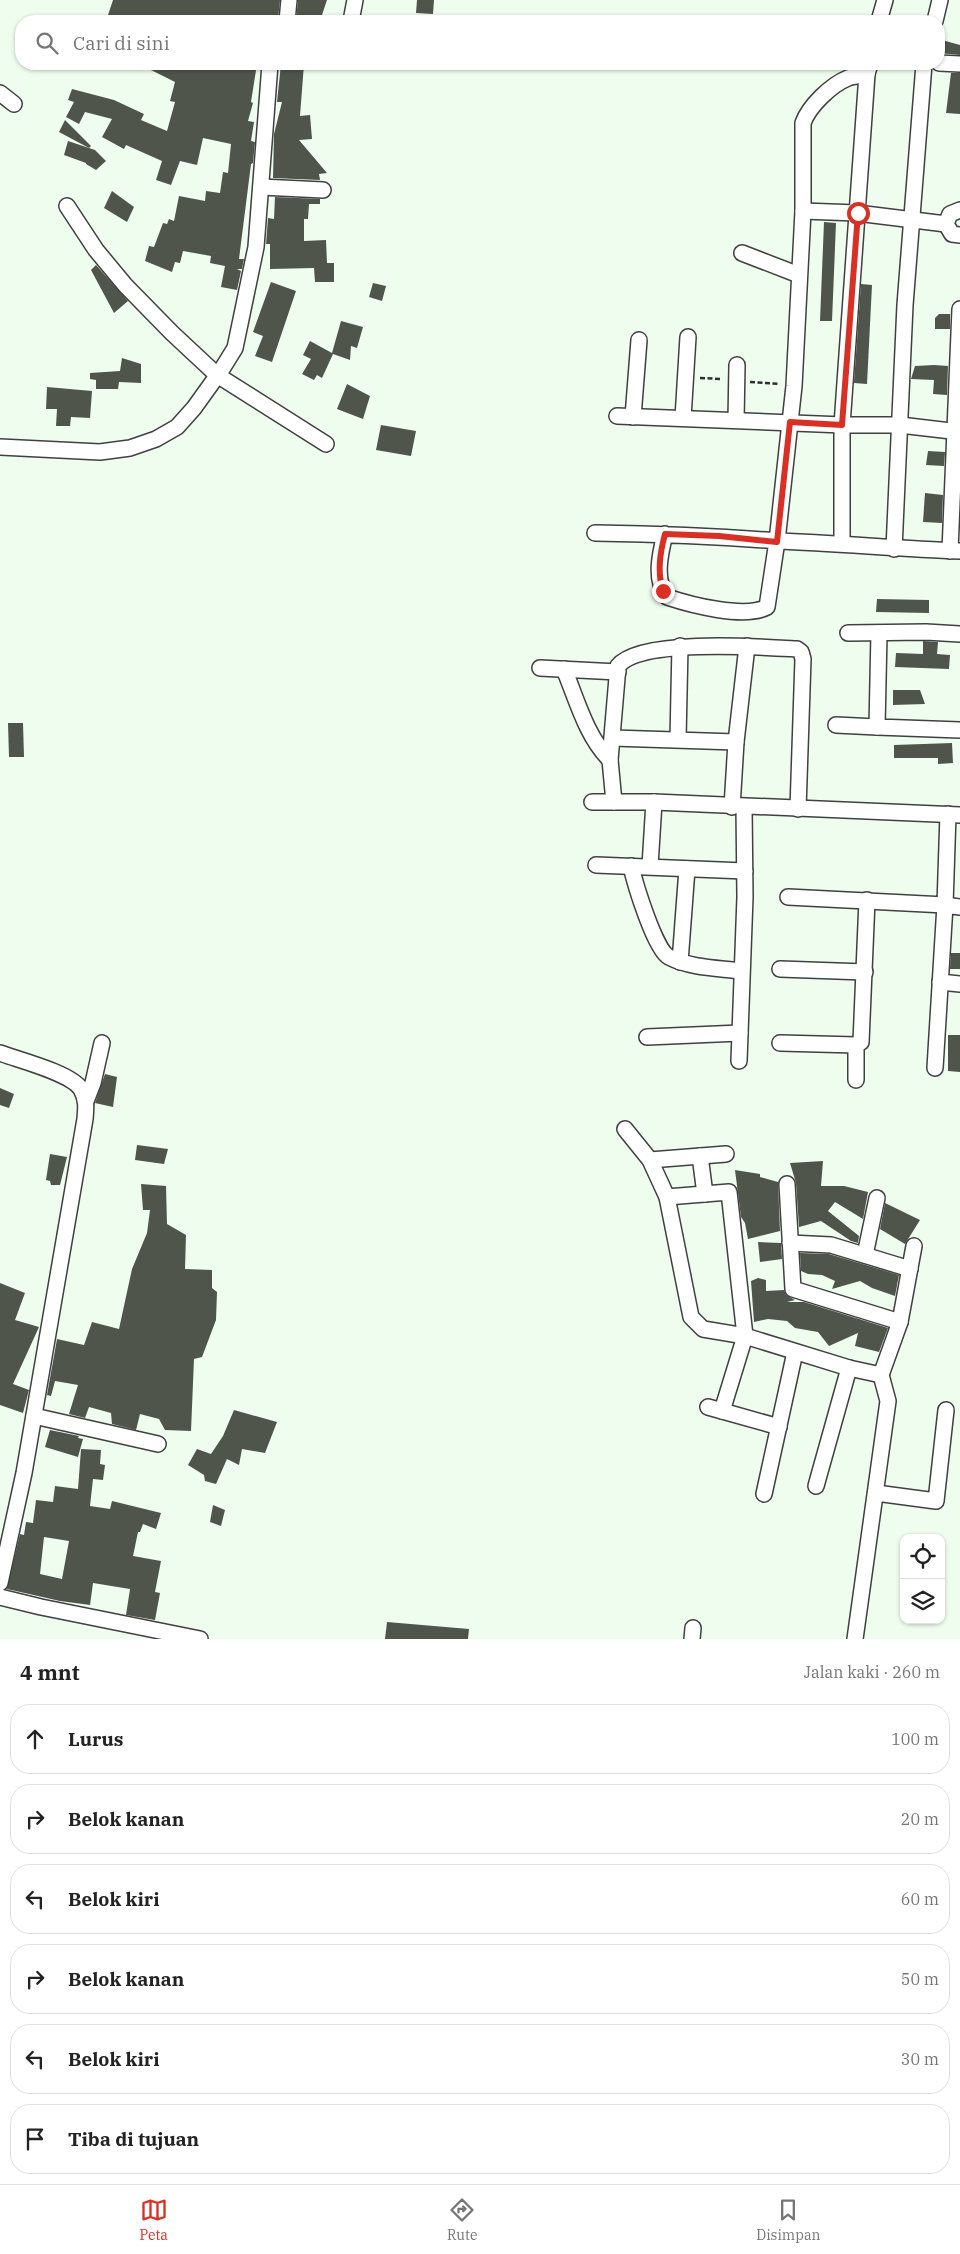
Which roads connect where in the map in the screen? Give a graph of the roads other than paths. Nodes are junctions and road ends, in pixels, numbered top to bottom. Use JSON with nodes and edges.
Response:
{"nodes":[{"id":1,"x":289,"y":0,"type":"edge"},
{"id":2,"x":355,"y":0,"type":"edge"},
{"id":3,"x":885,"y":0,"type":"edge"},
{"id":4,"x":940,"y":0,"type":"edge"},
{"id":5,"x":288,"y":15,"type":"edge"},
{"id":6,"x":352,"y":15,"type":"edge"},
{"id":7,"x":881,"y":15,"type":"edge"},
{"id":8,"x":936,"y":15,"type":"edge"},
{"id":9,"x":945,"y":63,"type":"edge"},
{"id":10,"x":960,"y":64,"type":"edge"},
{"id":11,"x":270,"y":70,"type":"edge"},
{"id":12,"x":867,"y":70,"type":"edge"},
{"id":13,"x":869,"y":70,"type":"edge"},
{"id":14,"x":923,"y":70,"type":"edge"},
{"id":15,"x":0,"y":93,"type":"edge"},
{"id":16,"x":14,"y":104,"type":"dead end"},
{"id":17,"x":261,"y":188,"type":"junction"},
{"id":18,"x":323,"y":190,"type":"dead end"},
{"id":19,"x":67,"y":206,"type":"dead end"},
{"id":20,"x":803,"y":210,"type":"junction"},
{"id":21,"x":960,"y":210,"type":"edge"},
{"id":22,"x":858,"y":213,"type":"junction"},
{"id":23,"x":910,"y":219,"type":"junction"},
{"id":24,"x":946,"y":224,"type":"junction"},
{"id":25,"x":960,"y":235,"type":"edge"},
{"id":26,"x":742,"y":253,"type":"dead end"},
{"id":27,"x":799,"y":275,"type":"junction"},
{"id":28,"x":960,"y":309,"type":"edge"},
{"id":29,"x":688,"y":337,"type":"dead end"},
{"id":30,"x":639,"y":340,"type":"dead end"},
{"id":31,"x":737,"y":365,"type":"dead end"},
{"id":32,"x":220,"y":372,"type":"junction"},
{"id":33,"x":683,"y":418,"type":"junction"},
{"id":34,"x":736,"y":420,"type":"junction"},
{"id":35,"x":790,"y":422,"type":"junction"},
{"id":36,"x":842,"y":425,"type":"junction"},
{"id":37,"x":900,"y":425,"type":"junction"},
{"id":38,"x":957,"y":432,"type":"edge"},
{"id":39,"x":326,"y":444,"type":"dead end"},
{"id":40,"x":5,"y":448,"type":"edge"},
{"id":41,"x":595,"y":533,"type":"dead end"},
{"id":42,"x":665,"y":534,"type":"junction"},
{"id":43,"x":777,"y":542,"type":"junction"},
{"id":44,"x":842,"y":543,"type":"junction"},
{"id":45,"x":894,"y":549,"type":"junction"},
{"id":46,"x":955,"y":551,"type":"edge"},
{"id":47,"x":879,"y":633,"type":"junction"},
{"id":48,"x":848,"y":634,"type":"dead end"},
{"id":49,"x":960,"y":634,"type":"edge"},
{"id":50,"x":680,"y":646,"type":"junction"},
{"id":51,"x":747,"y":646,"type":"junction"},
{"id":52,"x":540,"y":668,"type":"dead end"},
{"id":53,"x":564,"y":669,"type":"junction"},
{"id":54,"x":618,"y":672,"type":"junction"},
{"id":55,"x":836,"y":725,"type":"dead end"},
{"id":56,"x":877,"y":727,"type":"junction"},
{"id":57,"x":960,"y":730,"type":"edge"},
{"id":58,"x":613,"y":738,"type":"junction"},
{"id":59,"x":678,"y":739,"type":"junction"},
{"id":60,"x":736,"y":742,"type":"junction"},
{"id":61,"x":610,"y":760,"type":"junction"},
{"id":62,"x":592,"y":802,"type":"dead end"},
{"id":63,"x":614,"y":802,"type":"junction"},
{"id":64,"x":654,"y":802,"type":"junction"},
{"id":65,"x":738,"y":807,"type":"junction"},
{"id":66,"x":798,"y":809,"type":"junction"},
{"id":67,"x":954,"y":815,"type":"edge"},
{"id":68,"x":596,"y":865,"type":"dead end"},
{"id":69,"x":631,"y":866,"type":"junction"},
{"id":70,"x":650,"y":866,"type":"junction"},
{"id":71,"x":686,"y":869,"type":"junction"},
{"id":72,"x":745,"y":871,"type":"junction"},
{"id":73,"x":788,"y":897,"type":"dead end"},
{"id":74,"x":868,"y":900,"type":"junction"},
{"id":75,"x":952,"y":906,"type":"edge"},
{"id":76,"x":680,"y":962,"type":"junction"},
{"id":77,"x":780,"y":969,"type":"dead end"},
{"id":78,"x":741,"y":971,"type":"junction"},
{"id":79,"x":865,"y":972,"type":"junction"},
{"id":80,"x":940,"y":982,"type":"junction"},
{"id":81,"x":960,"y":984,"type":"edge"},
{"id":82,"x":740,"y":1033,"type":"junction"},
{"id":83,"x":647,"y":1037,"type":"dead end"},
{"id":84,"x":102,"y":1043,"type":"dead end"},
{"id":85,"x":780,"y":1044,"type":"dead end"},
{"id":86,"x":856,"y":1045,"type":"junction"},
{"id":87,"x":0,"y":1053,"type":"edge"},
{"id":88,"x":739,"y":1061,"type":"dead end"},
{"id":89,"x":935,"y":1068,"type":"dead end"},
{"id":90,"x":856,"y":1080,"type":"dead end"},
{"id":91,"x":86,"y":1101,"type":"junction"},
{"id":92,"x":625,"y":1129,"type":"dead end"},
{"id":93,"x":726,"y":1154,"type":"dead end"},
{"id":94,"x":700,"y":1156,"type":"junction"},
{"id":95,"x":650,"y":1160,"type":"junction"},
{"id":96,"x":787,"y":1184,"type":"dead end"},
{"id":97,"x":705,"y":1194,"type":"junction"},
{"id":98,"x":667,"y":1197,"type":"junction"},
{"id":99,"x":877,"y":1198,"type":"dead end"},
{"id":100,"x":790,"y":1243,"type":"junction"},
{"id":101,"x":914,"y":1246,"type":"dead end"},
{"id":102,"x":865,"y":1255,"type":"junction"},
{"id":103,"x":910,"y":1269,"type":"junction"},
{"id":104,"x":900,"y":1322,"type":"junction"},
{"id":105,"x":745,"y":1336,"type":"junction"},
{"id":106,"x":795,"y":1352,"type":"junction"},
{"id":107,"x":849,"y":1368,"type":"junction"},
{"id":108,"x":881,"y":1375,"type":"junction"},
{"id":109,"x":946,"y":1410,"type":"dead end"},
{"id":110,"x":34,"y":1416,"type":"junction"},
{"id":111,"x":779,"y":1427,"type":"junction"},
{"id":112,"x":158,"y":1444,"type":"dead end"},
{"id":113,"x":816,"y":1486,"type":"dead end"},
{"id":114,"x":876,"y":1493,"type":"junction"},
{"id":115,"x":764,"y":1494,"type":"dead end"},
{"id":116,"x":0,"y":1583,"type":"edge"},
{"id":117,"x":0,"y":1597,"type":"edge"},
{"id":118,"x":154,"y":1634,"type":"edge"},
{"id":119,"x":200,"y":1639,"type":"edge"},
{"id":120,"x":855,"y":1639,"type":"edge"}],
"edges":[{"from":1,"to":5,"type":"street"},
{"from":2,"to":6,"type":"street"},
{"from":3,"to":7,"type":"street"},
{"from":4,"to":8,"type":"street"},
{"from":9,"to":10,"type":"street"},
{"from":11,"to":17,"type":"street"},
{"from":12,"to":20,"type":"street"},
{"from":13,"to":22,"type":"street"},
{"from":14,"to":23,"type":"street"},
{"from":15,"to":16,"type":"street"},
{"from":17,"to":18,"type":"street"},
{"from":17,"to":32,"type":"street"},
{"from":19,"to":32,"type":"street"},
{"from":20,"to":22,"type":"street"},
{"from":20,"to":27,"type":"street"},
{"from":21,"to":24,"type":"street"},
{"from":22,"to":23,"type":"street"},
{"from":22,"to":36,"type":"street"},
{"from":23,"to":24,"type":"street"},
{"from":23,"to":37,"type":"street"},
{"from":24,"to":25,"type":"street"},
{"from":26,"to":27,"type":"street"},
{"from":27,"to":35,"type":"street"},
{"from":28,"to":38,"type":"street"},
{"from":29,"to":33,"type":"street"},
{"from":30,"to":33,"type":"street"},
{"from":31,"to":34,"type":"street"},
{"from":32,"to":39,"type":"street"},
{"from":32,"to":40,"type":"street"},
{"from":33,"to":34,"type":"street"},
{"from":34,"to":35,"type":"street"},
{"from":35,"to":36,"type":"street"},
{"from":35,"to":43,"type":"street"},
{"from":36,"to":37,"type":"street"},
{"from":36,"to":44,"type":"street"},
{"from":37,"to":38,"type":"street"},
{"from":37,"to":45,"type":"street"},
{"from":38,"to":46,"type":"street"},
{"from":41,"to":42,"type":"street"},
{"from":42,"to":43,"type":"street"},
{"from":42,"to":43,"type":"street"},
{"from":43,"to":44,"type":"street"},
{"from":44,"to":45,"type":"street"},
{"from":45,"to":46,"type":"street"},
{"from":47,"to":48,"type":"street"},
{"from":47,"to":49,"type":"street"},
{"from":47,"to":56,"type":"street"},
{"from":50,"to":51,"type":"street"},
{"from":50,"to":54,"type":"street"},
{"from":50,"to":59,"type":"street"},
{"from":51,"to":60,"type":"street"},
{"from":51,"to":66,"type":"street"},
{"from":52,"to":53,"type":"street"},
{"from":53,"to":54,"type":"street"},
{"from":53,"to":61,"type":"street"},
{"from":54,"to":58,"type":"street"},
{"from":55,"to":56,"type":"street"},
{"from":56,"to":57,"type":"street"},
{"from":58,"to":59,"type":"street"},
{"from":58,"to":61,"type":"street"},
{"from":59,"to":60,"type":"street"},
{"from":60,"to":65,"type":"street"},
{"from":61,"to":63,"type":"street"},
{"from":62,"to":63,"type":"street"},
{"from":63,"to":64,"type":"street"},
{"from":64,"to":65,"type":"street"},
{"from":64,"to":70,"type":"street"},
{"from":65,"to":66,"type":"street"},
{"from":65,"to":72,"type":"street"},
{"from":66,"to":67,"type":"street"},
{"from":67,"to":75,"type":"street"},
{"from":68,"to":69,"type":"street"},
{"from":69,"to":70,"type":"street"},
{"from":69,"to":76,"type":"street"},
{"from":70,"to":71,"type":"street"},
{"from":71,"to":72,"type":"street"},
{"from":71,"to":76,"type":"street"},
{"from":72,"to":78,"type":"street"},
{"from":73,"to":74,"type":"street"},
{"from":74,"to":75,"type":"street"},
{"from":74,"to":79,"type":"street"},
{"from":75,"to":80,"type":"street"},
{"from":76,"to":78,"type":"street"},
{"from":77,"to":79,"type":"street"},
{"from":78,"to":82,"type":"street"},
{"from":79,"to":86,"type":"street"},
{"from":80,"to":81,"type":"street"},
{"from":80,"to":89,"type":"street"},
{"from":82,"to":83,"type":"street"},
{"from":82,"to":88,"type":"street"},
{"from":84,"to":91,"type":"street"},
{"from":85,"to":86,"type":"street"},
{"from":86,"to":90,"type":"street"},
{"from":87,"to":91,"type":"street"},
{"from":91,"to":110,"type":"street"},
{"from":92,"to":95,"type":"street"},
{"from":93,"to":94,"type":"street"},
{"from":94,"to":95,"type":"street"},
{"from":94,"to":97,"type":"street"},
{"from":95,"to":98,"type":"street"},
{"from":96,"to":100,"type":"street"},
{"from":97,"to":98,"type":"street"},
{"from":97,"to":105,"type":"street"},
{"from":98,"to":105,"type":"street"},
{"from":99,"to":102,"type":"street"},
{"from":100,"to":102,"type":"street"},
{"from":100,"to":104,"type":"street"},
{"from":101,"to":103,"type":"street"},
{"from":102,"to":103,"type":"street"},
{"from":103,"to":104,"type":"street"},
{"from":104,"to":108,"type":"street"},
{"from":105,"to":106,"type":"street"},
{"from":105,"to":111,"type":"street"},
{"from":106,"to":107,"type":"street"},
{"from":106,"to":111,"type":"street"},
{"from":107,"to":108,"type":"street"},
{"from":107,"to":113,"type":"street"},
{"from":108,"to":114,"type":"street"},
{"from":109,"to":114,"type":"street"},
{"from":110,"to":112,"type":"street"},
{"from":110,"to":116,"type":"street"},
{"from":111,"to":115,"type":"street"},
{"from":114,"to":120,"type":"street"},
{"from":117,"to":118,"type":"street"},
{"from":118,"to":119,"type":"street"}]}
